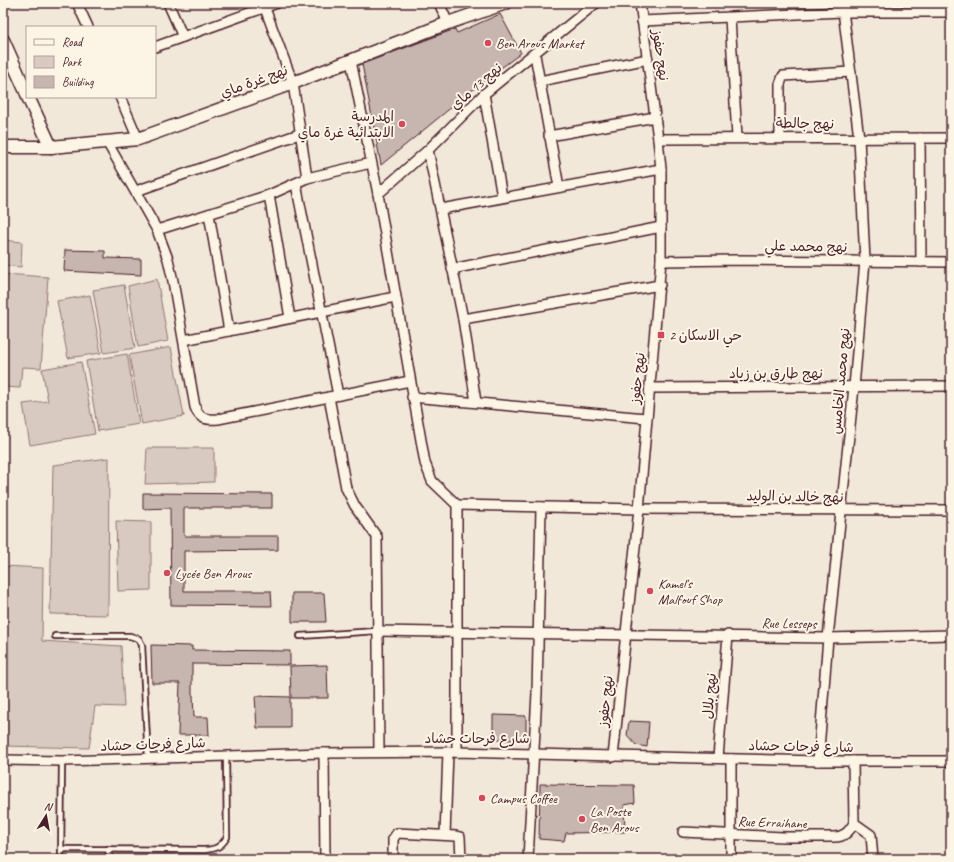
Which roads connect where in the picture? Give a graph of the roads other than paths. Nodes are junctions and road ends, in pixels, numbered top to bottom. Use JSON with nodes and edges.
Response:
{"nodes":[{"id":1,"x":77,"y":3,"type":"edge"},
{"id":2,"x":168,"y":3,"type":"edge"},
{"id":3,"x":277,"y":3,"type":"edge"},
{"id":4,"x":439,"y":3,"type":"edge"},
{"id":5,"x":506,"y":3,"type":"edge"},
{"id":6,"x":596,"y":3,"type":"edge"},
{"id":7,"x":640,"y":3,"type":"edge"},
{"id":8,"x":264,"y":5,"type":"edge"},
{"id":9,"x":843,"y":8,"type":"edge"},
{"id":10,"x":951,"y":12,"type":"edge"},
{"id":11,"x":730,"y":18,"type":"junction"},
{"id":12,"x":642,"y":21,"type":"junction"},
{"id":13,"x":448,"y":23,"type":"junction"},
{"id":14,"x":88,"y":26,"type":"edge"},
{"id":15,"x":183,"y":37,"type":"junction"},
{"id":16,"x":3,"y":40,"type":"edge"},
{"id":17,"x":156,"y":47,"type":"edge"},
{"id":18,"x":535,"y":55,"type":"junction"},
{"id":19,"x":648,"y":59,"type":"junction"},
{"id":20,"x":351,"y":60,"type":"junction"},
{"id":21,"x":851,"y":72,"type":"junction"},
{"id":22,"x":540,"y":81,"type":"junction"},
{"id":23,"x":293,"y":83,"type":"junction"},
{"id":24,"x":26,"y":92,"type":"edge"},
{"id":25,"x":484,"y":94,"type":"junction"},
{"id":26,"x":28,"y":98,"type":"edge"},
{"id":27,"x":120,"y":98,"type":"edge"},
{"id":28,"x":655,"y":117,"type":"junction"},
{"id":29,"x":299,"y":134,"type":"junction"},
{"id":30,"x":549,"y":136,"type":"junction"},
{"id":31,"x":737,"y":137,"type":"junction"},
{"id":32,"x":780,"y":137,"type":"junction"},
{"id":33,"x":138,"y":138,"type":"junction"},
{"id":34,"x":859,"y":138,"type":"junction"},
{"id":35,"x":920,"y":138,"type":"junction"},
{"id":36,"x":951,"y":138,"type":"edge"},
{"id":37,"x":658,"y":139,"type":"junction"},
{"id":38,"x":107,"y":142,"type":"junction"},
{"id":39,"x":3,"y":147,"type":"edge"},
{"id":40,"x":50,"y":147,"type":"junction"},
{"id":41,"x":428,"y":150,"type":"junction"},
{"id":42,"x":371,"y":163,"type":"junction"},
{"id":43,"x":661,"y":169,"type":"junction"},
{"id":44,"x":307,"y":178,"type":"junction"},
{"id":45,"x":296,"y":184,"type":"junction"},
{"id":46,"x":559,"y":187,"type":"junction"},
{"id":47,"x":136,"y":192,"type":"junction"},
{"id":48,"x":378,"y":194,"type":"junction"},
{"id":49,"x":269,"y":195,"type":"junction"},
{"id":50,"x":502,"y":197,"type":"junction"},
{"id":51,"x":441,"y":209,"type":"junction"},
{"id":52,"x":209,"y":214,"type":"junction"},
{"id":53,"x":661,"y":227,"type":"junction"},
{"id":54,"x":157,"y":230,"type":"junction"},
{"id":55,"x":661,"y":261,"type":"junction"},
{"id":56,"x":865,"y":261,"type":"junction"},
{"id":57,"x":921,"y":262,"type":"junction"},
{"id":58,"x":951,"y":262,"type":"edge"},
{"id":59,"x":452,"y":270,"type":"junction"},
{"id":60,"x":660,"y":285,"type":"junction"},
{"id":61,"x":395,"y":297,"type":"junction"},
{"id":62,"x":322,"y":313,"type":"junction"},
{"id":63,"x":290,"y":318,"type":"junction"},
{"id":64,"x":462,"y":319,"type":"junction"},
{"id":65,"x":229,"y":331,"type":"junction"},
{"id":66,"x":184,"y":340,"type":"junction"},
{"id":67,"x":410,"y":381,"type":"junction"},
{"id":68,"x":951,"y":386,"type":"edge"},
{"id":69,"x":854,"y":387,"type":"junction"},
{"id":70,"x":650,"y":388,"type":"junction"},
{"id":71,"x":338,"y":395,"type":"junction"},
{"id":72,"x":329,"y":397,"type":"junction"},
{"id":73,"x":412,"y":397,"type":"junction"},
{"id":74,"x":476,"y":402,"type":"junction"},
{"id":75,"x":646,"y":418,"type":"junction"},
{"id":76,"x":457,"y":506,"type":"junction"},
{"id":77,"x":541,"y":507,"type":"junction"},
{"id":78,"x":640,"y":509,"type":"junction"},
{"id":79,"x":841,"y":510,"type":"junction"},
{"id":80,"x":951,"y":510,"type":"edge"},
{"id":81,"x":377,"y":631,"type":"junction"},
{"id":82,"x":458,"y":632,"type":"junction"},
{"id":83,"x":539,"y":633,"type":"junction"},
{"id":84,"x":626,"y":633,"type":"junction"},
{"id":85,"x":728,"y":635,"type":"junction"},
{"id":86,"x":951,"y":635,"type":"edge"},
{"id":87,"x":55,"y":636,"type":"dead end"},
{"id":88,"x":300,"y":636,"type":"dead end"},
{"id":89,"x":828,"y":638,"type":"junction"},
{"id":90,"x":379,"y":752,"type":"junction"},
{"id":91,"x":452,"y":752,"type":"junction"},
{"id":92,"x":324,"y":753,"type":"junction"},
{"id":93,"x":533,"y":753,"type":"junction"},
{"id":94,"x":226,"y":756,"type":"junction"},
{"id":95,"x":613,"y":757,"type":"junction"},
{"id":96,"x":718,"y":758,"type":"junction"},
{"id":97,"x":148,"y":759,"type":"junction"},
{"id":98,"x":731,"y":759,"type":"junction"},
{"id":99,"x":3,"y":760,"type":"edge"},
{"id":100,"x":62,"y":761,"type":"junction"},
{"id":101,"x":818,"y":761,"type":"junction"},
{"id":102,"x":853,"y":761,"type":"junction"},
{"id":103,"x":951,"y":761,"type":"edge"},
{"id":104,"x":854,"y":823,"type":"junction"},
{"id":105,"x":683,"y":832,"type":"dead end"},
{"id":106,"x":731,"y":834,"type":"junction"},
{"id":107,"x":445,"y":835,"type":"junction"},
{"id":108,"x":61,"y":849,"type":"junction"},
{"id":109,"x":108,"y":849,"type":"junction"},
{"id":110,"x":61,"y":859,"type":"edge"},
{"id":111,"x":110,"y":859,"type":"edge"},
{"id":112,"x":325,"y":859,"type":"edge"},
{"id":113,"x":393,"y":859,"type":"edge"},
{"id":114,"x":461,"y":859,"type":"edge"},
{"id":115,"x":528,"y":859,"type":"edge"},
{"id":116,"x":731,"y":859,"type":"edge"},
{"id":117,"x":873,"y":859,"type":"edge"}],
"edges":[{"from":1,"to":14,"type":"street"},
{"from":2,"to":15,"type":"street"},
{"from":3,"to":8,"type":"street"},
{"from":4,"to":13,"type":"street"},
{"from":5,"to":13,"type":"street","name":"نهج غرة ماي"},
{"from":6,"to":18,"type":"street","name":"نهج 13 ماي"},
{"from":7,"to":12,"type":"street","name":"نهج حفوز"},
{"from":8,"to":15,"type":"street"},
{"from":8,"to":23,"type":"street"},
{"from":9,"to":10,"type":"street"},
{"from":9,"to":11,"type":"street"},
{"from":9,"to":21,"type":"street","name":"نهج محمد الخامس"},
{"from":11,"to":12,"type":"street"},
{"from":11,"to":31,"type":"street"},
{"from":12,"to":19,"type":"street","name":"نهج حفوز"},
{"from":13,"to":20,"type":"street","name":"نهج غرة ماي"},
{"from":15,"to":17,"type":"street"},
{"from":16,"to":24,"type":"street"},
{"from":18,"to":22,"type":"street"},
{"from":18,"to":25,"type":"street","name":"نهج 13 ماي"},
{"from":19,"to":22,"type":"street"},
{"from":19,"to":28,"type":"street","name":"نهج حفوز"},
{"from":20,"to":23,"type":"street","name":"نهج غرة ماي"},
{"from":20,"to":42,"type":"street"},
{"from":21,"to":32,"type":"street"},
{"from":21,"to":34,"type":"street","name":"نهج محمد الخامس"},
{"from":22,"to":30,"type":"street"},
{"from":23,"to":29,"type":"street"},
{"from":23,"to":33,"type":"street","name":"نهج غرة ماي"},
{"from":25,"to":41,"type":"street","name":"نهج 13 ماي"},
{"from":25,"to":50,"type":"street"},
{"from":26,"to":40,"type":"street"},
{"from":27,"to":33,"type":"street"},
{"from":28,"to":30,"type":"street"},
{"from":28,"to":37,"type":"street","name":"نهج حفوز"},
{"from":29,"to":44,"type":"street"},
{"from":29,"to":47,"type":"street"},
{"from":30,"to":46,"type":"street"},
{"from":31,"to":32,"type":"street","name":"نهج جالطة"},
{"from":31,"to":37,"type":"street","name":"نهج جالطة"},
{"from":32,"to":34,"type":"street","name":"نهج جالطة"},
{"from":33,"to":38,"type":"street","name":"نهج غرة ماي"},
{"from":34,"to":35,"type":"street","name":"نهج جالطة"},
{"from":34,"to":56,"type":"street","name":"نهج محمد الخامس"},
{"from":35,"to":36,"type":"street","name":"نهج جالطة"},
{"from":35,"to":57,"type":"street"},
{"from":37,"to":43,"type":"street","name":"نهج حفوز"},
{"from":38,"to":40,"type":"street","name":"نهج غرة ماي"},
{"from":38,"to":47,"type":"street"},
{"from":39,"to":40,"type":"street","name":"نهج غرة ماي"},
{"from":41,"to":48,"type":"street","name":"نهج 13 ماي"},
{"from":41,"to":51,"type":"street"},
{"from":42,"to":44,"type":"street"},
{"from":42,"to":48,"type":"street"},
{"from":43,"to":46,"type":"street"},
{"from":43,"to":53,"type":"street","name":"نهج حفوز"},
{"from":44,"to":45,"type":"street"},
{"from":45,"to":49,"type":"street"},
{"from":45,"to":62,"type":"street"},
{"from":46,"to":50,"type":"street"},
{"from":47,"to":54,"type":"street"},
{"from":48,"to":61,"type":"street"},
{"from":49,"to":52,"type":"street"},
{"from":49,"to":63,"type":"street"},
{"from":50,"to":51,"type":"street"},
{"from":51,"to":59,"type":"street"},
{"from":52,"to":54,"type":"street"},
{"from":52,"to":65,"type":"street"},
{"from":53,"to":55,"type":"street","name":"نهج حفوز"},
{"from":53,"to":59,"type":"street"},
{"from":54,"to":66,"type":"street"},
{"from":55,"to":56,"type":"street","name":"نهج محمد علي"},
{"from":55,"to":60,"type":"street","name":"نهج حفوز"},
{"from":56,"to":57,"type":"street","name":"نهج محمد علي"},
{"from":56,"to":69,"type":"street","name":"نهج محمد الخامس"},
{"from":57,"to":58,"type":"street","name":"نهج محمد علي"},
{"from":59,"to":64,"type":"street"},
{"from":60,"to":64,"type":"street"},
{"from":60,"to":70,"type":"street","name":"نهج حفوز"},
{"from":61,"to":62,"type":"street"},
{"from":61,"to":67,"type":"street"},
{"from":62,"to":63,"type":"street"},
{"from":62,"to":71,"type":"street"},
{"from":63,"to":65,"type":"street"},
{"from":64,"to":74,"type":"street"},
{"from":65,"to":66,"type":"street"},
{"from":66,"to":72,"type":"street"},
{"from":67,"to":71,"type":"street"},
{"from":67,"to":73,"type":"street"},
{"from":68,"to":69,"type":"street","name":"نهج طارق بن زياد"},
{"from":69,"to":70,"type":"street","name":"نهج طارق بن زياد"},
{"from":69,"to":79,"type":"street","name":"نهج محمد الخامس"},
{"from":70,"to":75,"type":"street","name":"نهج حفوز"},
{"from":71,"to":72,"type":"street"},
{"from":72,"to":81,"type":"street"},
{"from":73,"to":74,"type":"street"},
{"from":73,"to":76,"type":"street"},
{"from":74,"to":75,"type":"street"},
{"from":75,"to":78,"type":"street","name":"نهج حفوز"},
{"from":76,"to":77,"type":"street","name":"نهج خالد بن الوليد"},
{"from":76,"to":82,"type":"street"},
{"from":77,"to":78,"type":"street","name":"نهج خالد بن الوليد"},
{"from":77,"to":83,"type":"street"},
{"from":78,"to":79,"type":"street","name":"نهج خالد بن الوليد"},
{"from":78,"to":84,"type":"street","name":"نهج حفوز"},
{"from":79,"to":80,"type":"street","name":"نهج خالد بن الوليد"},
{"from":79,"to":89,"type":"street","name":"نهج محمد الخامس"},
{"from":81,"to":82,"type":"street","name":"Rue Lesseps"},
{"from":81,"to":88,"type":"lane"},
{"from":81,"to":90,"type":"street"},
{"from":82,"to":83,"type":"street","name":"Rue Lesseps"},
{"from":82,"to":91,"type":"street"},
{"from":83,"to":84,"type":"street","name":"Rue Lesseps"},
{"from":83,"to":93,"type":"street"},
{"from":84,"to":85,"type":"street","name":"Rue Lesseps"},
{"from":84,"to":95,"type":"street","name":"نهج حفوز"},
{"from":85,"to":89,"type":"street","name":"Rue Lesseps"},
{"from":85,"to":96,"type":"street","name":"نهج بلال"},
{"from":86,"to":89,"type":"street","name":"Rue Lesseps"},
{"from":87,"to":97,"type":"lane"},
{"from":89,"to":101,"type":"street","name":"نهج محمد الخامس"},
{"from":90,"to":91,"type":"street","name":"شارع فرحات حشاد"},
{"from":90,"to":92,"type":"street","name":"شارع فرحات حشاد"},
{"from":91,"to":93,"type":"street","name":"شارع فرحات حشاد"},
{"from":91,"to":107,"type":"street"},
{"from":92,"to":94,"type":"street","name":"شارع فرحات حشاد"},
{"from":92,"to":112,"type":"street"},
{"from":93,"to":95,"type":"street","name":"شارع فرحات حشاد"},
{"from":93,"to":115,"type":"street"},
{"from":94,"to":97,"type":"street","name":"شارع فرحات حشاد"},
{"from":94,"to":109,"type":"lane"},
{"from":95,"to":96,"type":"street","name":"شارع فرحات حشاد"},
{"from":96,"to":98,"type":"street","name":"شارع فرحات حشاد"},
{"from":97,"to":100,"type":"street","name":"شارع فرحات حشاد"},
{"from":98,"to":101,"type":"street","name":"شارع فرحات حشاد"},
{"from":98,"to":106,"type":"street"},
{"from":99,"to":100,"type":"street","name":"شارع فرحات حشاد"},
{"from":100,"to":108,"type":"lane"},
{"from":101,"to":102,"type":"street","name":"شارع فرحات حشاد"},
{"from":102,"to":103,"type":"street","name":"شارع فرحات حشاد"},
{"from":102,"to":104,"type":"street"},
{"from":104,"to":106,"type":"street","name":"Rue Erraihane"},
{"from":104,"to":117,"type":"street"},
{"from":105,"to":106,"type":"street","name":"Rue Erraihane"},
{"from":106,"to":116,"type":"street"},
{"from":107,"to":113,"type":"street"},
{"from":107,"to":114,"type":"street"},
{"from":108,"to":109,"type":"lane"},
{"from":108,"to":110,"type":"lane"},
{"from":109,"to":111,"type":"lane"}]}
